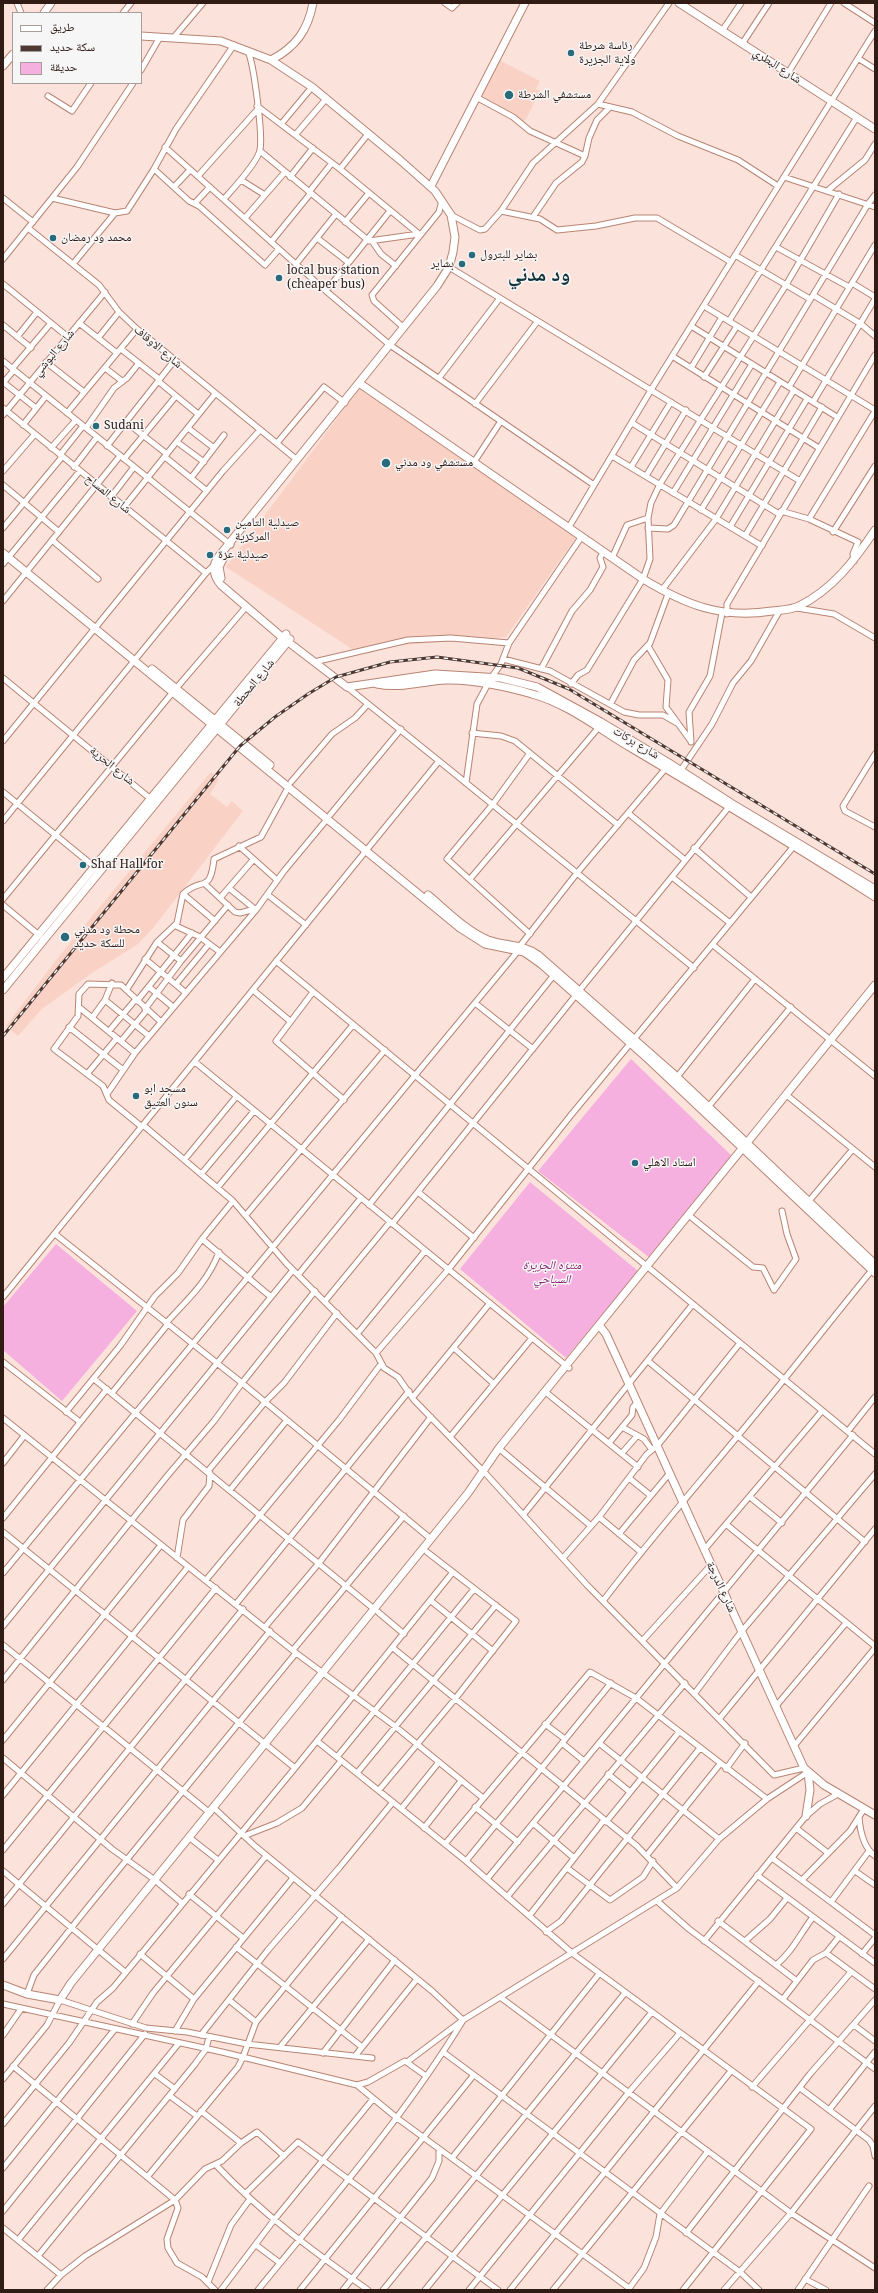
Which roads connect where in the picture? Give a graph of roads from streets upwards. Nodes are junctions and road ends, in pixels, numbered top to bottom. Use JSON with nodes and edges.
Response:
{"nodes":[{"id":1,"x":51,"y":3,"type":"edge"},
{"id":2,"x":131,"y":3,"type":"edge"},
{"id":3,"x":203,"y":3,"type":"edge"},
{"id":4,"x":313,"y":3,"type":"edge"},
{"id":5,"x":445,"y":3,"type":"edge"},
{"id":6,"x":457,"y":3,"type":"edge"},
{"id":7,"x":525,"y":3,"type":"edge"},
{"id":8,"x":669,"y":3,"type":"edge"},
{"id":9,"x":679,"y":3,"type":"edge"},
{"id":10,"x":741,"y":3,"type":"edge"},
{"id":11,"x":769,"y":3,"type":"edge"},
{"id":12,"x":831,"y":3,"type":"edge"},
{"id":13,"x":844,"y":3,"type":"edge"},
{"id":14,"x":45,"y":12,"type":"edge"},
{"id":15,"x":124,"y":12,"type":"edge"},
{"id":16,"x":875,"y":23,"type":"edge"},
{"id":17,"x":722,"y":31,"type":"junction"},
{"id":18,"x":875,"y":31,"type":"edge"},
{"id":19,"x":142,"y":36,"type":"edge"},
{"id":20,"x":160,"y":37,"type":"junction"},
{"id":21,"x":174,"y":37,"type":"junction"},
{"id":22,"x":742,"y":44,"type":"junction"},
{"id":23,"x":234,"y":45,"type":"junction"},
{"id":24,"x":248,"y":51,"type":"junction"},
{"id":25,"x":12,"y":55,"type":"edge"},
{"id":26,"x":859,"y":58,"type":"junction"},
{"id":27,"x":271,"y":60,"type":"junction"},
{"id":28,"x":3,"y":66,"type":"edge"},
{"id":29,"x":142,"y":68,"type":"edge"},
{"id":30,"x":875,"y":69,"type":"edge"},
{"id":31,"x":788,"y":73,"type":"junction"},
{"id":32,"x":89,"y":84,"type":"edge"},
{"id":33,"x":132,"y":84,"type":"edge"},
{"id":34,"x":312,"y":87,"type":"junction"},
{"id":35,"x":48,"y":96,"type":"dead end"},
{"id":36,"x":476,"y":97,"type":"junction"},
{"id":37,"x":326,"y":99,"type":"junction"},
{"id":38,"x":831,"y":101,"type":"junction"},
{"id":39,"x":598,"y":104,"type":"junction"},
{"id":40,"x":610,"y":107,"type":"junction"},
{"id":41,"x":257,"y":108,"type":"junction"},
{"id":42,"x":857,"y":117,"type":"junction"},
{"id":43,"x":282,"y":123,"type":"junction"},
{"id":44,"x":875,"y":129,"type":"edge"},
{"id":45,"x":296,"y":134,"type":"junction"},
{"id":46,"x":368,"y":134,"type":"junction"},
{"id":47,"x":556,"y":144,"type":"junction"},
{"id":48,"x":875,"y":144,"type":"edge"},
{"id":49,"x":165,"y":147,"type":"junction"},
{"id":50,"x":313,"y":148,"type":"junction"},
{"id":51,"x":260,"y":150,"type":"junction"},
{"id":52,"x":585,"y":156,"type":"junction"},
{"id":53,"x":332,"y":163,"type":"junction"},
{"id":54,"x":154,"y":169,"type":"junction"},
{"id":55,"x":340,"y":169,"type":"junction"},
{"id":56,"x":190,"y":170,"type":"junction"},
{"id":57,"x":284,"y":172,"type":"junction"},
{"id":58,"x":198,"y":176,"type":"junction"},
{"id":59,"x":290,"y":177,"type":"junction"},
{"id":60,"x":784,"y":177,"type":"junction"},
{"id":61,"x":241,"y":180,"type":"junction"},
{"id":62,"x":430,"y":186,"type":"junction"},
{"id":63,"x":778,"y":186,"type":"junction"},
{"id":64,"x":174,"y":187,"type":"junction"},
{"id":65,"x":210,"y":187,"type":"junction"},
{"id":66,"x":813,"y":187,"type":"junction"},
{"id":67,"x":826,"y":191,"type":"junction"},
{"id":68,"x":310,"y":193,"type":"junction"},
{"id":69,"x":369,"y":193,"type":"junction"},
{"id":70,"x":839,"y":194,"type":"junction"},
{"id":71,"x":265,"y":195,"type":"junction"},
{"id":72,"x":875,"y":195,"type":"edge"},
{"id":73,"x":3,"y":198,"type":"edge"},
{"id":74,"x":52,"y":198,"type":"junction"},
{"id":75,"x":224,"y":199,"type":"junction"},
{"id":76,"x":442,"y":199,"type":"junction"},
{"id":77,"x":195,"y":203,"type":"junction"},
{"id":78,"x":868,"y":204,"type":"junction"},
{"id":79,"x":875,"y":207,"type":"edge"},
{"id":80,"x":390,"y":211,"type":"junction"},
{"id":81,"x":501,"y":211,"type":"junction"},
{"id":82,"x":115,"y":213,"type":"junction"},
{"id":83,"x":336,"y":214,"type":"junction"},
{"id":84,"x":451,"y":215,"type":"junction"},
{"id":85,"x":533,"y":217,"type":"junction"},
{"id":86,"x":245,"y":218,"type":"junction"},
{"id":87,"x":33,"y":222,"type":"junction"},
{"id":88,"x":345,"y":222,"type":"junction"},
{"id":89,"x":28,"y":228,"type":"junction"},
{"id":90,"x":419,"y":234,"type":"junction"},
{"id":91,"x":317,"y":238,"type":"junction"},
{"id":92,"x":369,"y":240,"type":"junction"},
{"id":93,"x":271,"y":242,"type":"junction"},
{"id":94,"x":875,"y":245,"type":"edge"},
{"id":95,"x":776,"y":247,"type":"junction"},
{"id":96,"x":279,"y":249,"type":"junction"},
{"id":97,"x":735,"y":255,"type":"junction"},
{"id":98,"x":3,"y":259,"type":"edge"},
{"id":99,"x":800,"y":260,"type":"junction"},
{"id":100,"x":348,"y":262,"type":"junction"},
{"id":101,"x":731,"y":262,"type":"junction"},
{"id":102,"x":73,"y":264,"type":"junction"},
{"id":103,"x":296,"y":264,"type":"junction"},
{"id":104,"x":396,"y":266,"type":"junction"},
{"id":105,"x":449,"y":267,"type":"junction"},
{"id":106,"x":761,"y":271,"type":"junction"},
{"id":107,"x":826,"y":274,"type":"junction"},
{"id":108,"x":3,"y":284,"type":"edge"},
{"id":109,"x":786,"y":284,"type":"junction"},
{"id":110,"x":850,"y":285,"type":"junction"},
{"id":111,"x":326,"y":291,"type":"junction"},
{"id":112,"x":105,"y":292,"type":"junction"},
{"id":113,"x":811,"y":297,"type":"junction"},
{"id":114,"x":500,"y":298,"type":"junction"},
{"id":115,"x":875,"y":298,"type":"edge"},
{"id":116,"x":704,"y":306,"type":"junction"},
{"id":117,"x":836,"y":309,"type":"junction"},
{"id":118,"x":38,"y":312,"type":"junction"},
{"id":119,"x":119,"y":312,"type":"junction"},
{"id":120,"x":722,"y":317,"type":"junction"},
{"id":121,"x":729,"y":321,"type":"junction"},
{"id":122,"x":537,"y":322,"type":"junction"},
{"id":123,"x":51,"y":323,"type":"junction"},
{"id":124,"x":79,"y":323,"type":"junction"},
{"id":125,"x":861,"y":324,"type":"junction"},
{"id":126,"x":3,"y":325,"type":"edge"},
{"id":127,"x":691,"y":326,"type":"junction"},
{"id":128,"x":737,"y":326,"type":"junction"},
{"id":129,"x":404,"y":328,"type":"junction"},
{"id":130,"x":137,"y":329,"type":"junction"},
{"id":131,"x":68,"y":336,"type":"junction"},
{"id":132,"x":754,"y":336,"type":"junction"},
{"id":133,"x":875,"y":336,"type":"edge"},
{"id":134,"x":18,"y":337,"type":"junction"},
{"id":135,"x":98,"y":338,"type":"junction"},
{"id":136,"x":709,"y":338,"type":"junction"},
{"id":137,"x":390,"y":345,"type":"junction"},
{"id":138,"x":724,"y":346,"type":"junction"},
{"id":139,"x":31,"y":348,"type":"junction"},
{"id":140,"x":119,"y":351,"type":"junction"},
{"id":141,"x":779,"y":351,"type":"junction"},
{"id":142,"x":875,"y":355,"type":"edge"},
{"id":143,"x":672,"y":356,"type":"junction"},
{"id":144,"x":739,"y":356,"type":"junction"},
{"id":145,"x":3,"y":361,"type":"edge"},
{"id":146,"x":174,"y":361,"type":"junction"},
{"id":147,"x":46,"y":362,"type":"junction"},
{"id":148,"x":139,"y":363,"type":"junction"},
{"id":149,"x":752,"y":364,"type":"junction"},
{"id":150,"x":802,"y":365,"type":"junction"},
{"id":151,"x":105,"y":368,"type":"junction"},
{"id":152,"x":691,"y":368,"type":"junction"},
{"id":153,"x":13,"y":369,"type":"junction"},
{"id":154,"x":766,"y":373,"type":"junction"},
{"id":155,"x":704,"y":377,"type":"junction"},
{"id":156,"x":438,"y":378,"type":"junction"},
{"id":157,"x":159,"y":380,"type":"junction"},
{"id":158,"x":826,"y":380,"type":"junction"},
{"id":159,"x":122,"y":381,"type":"junction"},
{"id":160,"x":3,"y":382,"type":"edge"},
{"id":161,"x":29,"y":382,"type":"junction"},
{"id":162,"x":780,"y":382,"type":"junction"},
{"id":163,"x":359,"y":383,"type":"junction"},
{"id":164,"x":789,"y":387,"type":"junction"},
{"id":165,"x":720,"y":388,"type":"junction"},
{"id":166,"x":651,"y":390,"type":"junction"},
{"id":167,"x":794,"y":390,"type":"junction"},
{"id":168,"x":84,"y":392,"type":"junction"},
{"id":169,"x":215,"y":394,"type":"junction"},
{"id":170,"x":851,"y":394,"type":"junction"},
{"id":171,"x":19,"y":395,"type":"junction"},
{"id":172,"x":46,"y":396,"type":"junction"},
{"id":173,"x":176,"y":396,"type":"junction"},
{"id":174,"x":733,"y":396,"type":"junction"},
{"id":175,"x":807,"y":399,"type":"junction"},
{"id":176,"x":345,"y":400,"type":"junction"},
{"id":177,"x":671,"y":402,"type":"junction"},
{"id":178,"x":813,"y":402,"type":"junction"},
{"id":179,"x":475,"y":404,"type":"junction"},
{"id":180,"x":747,"y":405,"type":"junction"},
{"id":181,"x":822,"y":407,"type":"junction"},
{"id":182,"x":36,"y":408,"type":"junction"},
{"id":183,"x":686,"y":410,"type":"junction"},
{"id":184,"x":4,"y":411,"type":"edge"},
{"id":185,"x":875,"y":411,"type":"edge"},
{"id":186,"x":67,"y":412,"type":"junction"},
{"id":187,"x":761,"y":413,"type":"junction"},
{"id":188,"x":198,"y":414,"type":"junction"},
{"id":189,"x":837,"y":417,"type":"junction"},
{"id":190,"x":700,"y":419,"type":"junction"},
{"id":191,"x":76,"y":420,"type":"junction"},
{"id":192,"x":501,"y":421,"type":"junction"},
{"id":193,"x":774,"y":421,"type":"junction"},
{"id":194,"x":126,"y":422,"type":"junction"},
{"id":195,"x":632,"y":423,"type":"junction"},
{"id":196,"x":23,"y":425,"type":"junction"},
{"id":197,"x":85,"y":427,"type":"junction"},
{"id":198,"x":188,"y":428,"type":"junction"},
{"id":199,"x":714,"y":428,"type":"junction"},
{"id":200,"x":260,"y":430,"type":"junction"},
{"id":201,"x":788,"y":430,"type":"junction"},
{"id":202,"x":34,"y":434,"type":"junction"},
{"id":203,"x":224,"y":435,"type":"dead end"},
{"id":204,"x":651,"y":435,"type":"junction"},
{"id":205,"x":144,"y":436,"type":"junction"},
{"id":206,"x":728,"y":436,"type":"junction"},
{"id":207,"x":97,"y":437,"type":"junction"},
{"id":208,"x":802,"y":439,"type":"junction"},
{"id":209,"x":177,"y":442,"type":"junction"},
{"id":210,"x":277,"y":443,"type":"junction"},
{"id":211,"x":665,"y":444,"type":"junction"},
{"id":212,"x":741,"y":444,"type":"junction"},
{"id":213,"x":107,"y":446,"type":"junction"},
{"id":214,"x":52,"y":448,"type":"junction"},
{"id":215,"x":214,"y":448,"type":"junction"},
{"id":216,"x":819,"y":448,"type":"junction"},
{"id":217,"x":679,"y":452,"type":"junction"},
{"id":218,"x":755,"y":453,"type":"junction"},
{"id":219,"x":166,"y":455,"type":"junction"},
{"id":220,"x":61,"y":456,"type":"junction"},
{"id":221,"x":612,"y":456,"type":"junction"},
{"id":222,"x":122,"y":458,"type":"junction"},
{"id":223,"x":296,"y":459,"type":"junction"},
{"id":224,"x":769,"y":461,"type":"junction"},
{"id":225,"x":204,"y":462,"type":"junction"},
{"id":226,"x":474,"y":462,"type":"junction"},
{"id":227,"x":693,"y":462,"type":"junction"},
{"id":228,"x":875,"y":466,"type":"edge"},
{"id":229,"x":74,"y":467,"type":"junction"},
{"id":230,"x":134,"y":467,"type":"junction"},
{"id":231,"x":631,"y":467,"type":"junction"},
{"id":232,"x":707,"y":470,"type":"junction"},
{"id":233,"x":784,"y":470,"type":"junction"},
{"id":234,"x":3,"y":471,"type":"edge"},
{"id":235,"x":79,"y":472,"type":"junction"},
{"id":236,"x":646,"y":476,"type":"junction"},
{"id":237,"x":147,"y":477,"type":"junction"},
{"id":238,"x":191,"y":478,"type":"junction"},
{"id":239,"x":721,"y":478,"type":"junction"},
{"id":240,"x":800,"y":481,"type":"junction"},
{"id":241,"x":280,"y":483,"type":"junction"},
{"id":242,"x":660,"y":484,"type":"junction"},
{"id":243,"x":3,"y":485,"type":"edge"},
{"id":244,"x":97,"y":485,"type":"junction"},
{"id":245,"x":594,"y":486,"type":"junction"},
{"id":246,"x":735,"y":487,"type":"junction"},
{"id":247,"x":207,"y":491,"type":"junction"},
{"id":248,"x":673,"y":493,"type":"junction"},
{"id":249,"x":749,"y":496,"type":"junction"},
{"id":250,"x":111,"y":497,"type":"junction"},
{"id":251,"x":24,"y":502,"type":"junction"},
{"id":252,"x":688,"y":502,"type":"junction"},
{"id":253,"x":763,"y":505,"type":"junction"},
{"id":254,"x":124,"y":507,"type":"junction"},
{"id":255,"x":701,"y":510,"type":"junction"},
{"id":256,"x":190,"y":512,"type":"junction"},
{"id":257,"x":780,"y":513,"type":"junction"},
{"id":258,"x":41,"y":517,"type":"junction"},
{"id":259,"x":648,"y":518,"type":"junction"},
{"id":260,"x":716,"y":519,"type":"junction"},
{"id":261,"x":809,"y":519,"type":"junction"},
{"id":262,"x":569,"y":527,"type":"junction"},
{"id":263,"x":730,"y":527,"type":"junction"},
{"id":264,"x":3,"y":528,"type":"edge"},
{"id":265,"x":648,"y":528,"type":"junction"},
{"id":266,"x":875,"y":530,"type":"edge"},
{"id":267,"x":59,"y":532,"type":"junction"},
{"id":268,"x":833,"y":532,"type":"junction"},
{"id":269,"x":582,"y":536,"type":"junction"},
{"id":270,"x":745,"y":536,"type":"junction"},
{"id":271,"x":52,"y":540,"type":"junction"},
{"id":272,"x":167,"y":542,"type":"junction"},
{"id":273,"x":230,"y":544,"type":"junction"},
{"id":274,"x":762,"y":546,"type":"junction"},
{"id":275,"x":3,"y":547,"type":"edge"},
{"id":276,"x":603,"y":552,"type":"junction"},
{"id":277,"x":7,"y":555,"type":"edge"},
{"id":278,"x":612,"y":558,"type":"junction"},
{"id":279,"x":854,"y":561,"type":"junction"},
{"id":280,"x":3,"y":564,"type":"edge"},
{"id":281,"x":216,"y":567,"type":"junction"},
{"id":282,"x":28,"y":571,"type":"junction"},
{"id":283,"x":206,"y":573,"type":"junction"},
{"id":284,"x":98,"y":579,"type":"dead end"},
{"id":285,"x":643,"y":579,"type":"junction"},
{"id":286,"x":665,"y":592,"type":"junction"},
{"id":287,"x":3,"y":601,"type":"edge"},
{"id":288,"x":246,"y":607,"type":"junction"},
{"id":289,"x":797,"y":608,"type":"junction"},
{"id":290,"x":780,"y":610,"type":"junction"},
{"id":291,"x":725,"y":613,"type":"junction"},
{"id":292,"x":97,"y":627,"type":"junction"},
{"id":293,"x":287,"y":638,"type":"junction"},
{"id":294,"x":875,"y":638,"type":"edge"},
{"id":295,"x":509,"y":643,"type":"junction"},
{"id":296,"x":648,"y":646,"type":"junction"},
{"id":297,"x":136,"y":659,"type":"junction"},
{"id":298,"x":503,"y":659,"type":"junction"},
{"id":299,"x":318,"y":662,"type":"junction"},
{"id":300,"x":541,"y":668,"type":"junction"},
{"id":301,"x":3,"y":678,"type":"edge"},
{"id":302,"x":491,"y":678,"type":"junction"},
{"id":303,"x":373,"y":684,"type":"junction"},
{"id":304,"x":571,"y":684,"type":"junction"},
{"id":305,"x":486,"y":685,"type":"junction"},
{"id":306,"x":348,"y":687,"type":"junction"},
{"id":307,"x":175,"y":690,"type":"junction"},
{"id":308,"x":34,"y":703,"type":"junction"},
{"id":309,"x":611,"y":703,"type":"junction"},
{"id":310,"x":368,"y":704,"type":"junction"},
{"id":311,"x":216,"y":724,"type":"junction"},
{"id":312,"x":677,"y":724,"type":"junction"},
{"id":313,"x":599,"y":727,"type":"junction"},
{"id":314,"x":400,"y":730,"type":"junction"},
{"id":315,"x":472,"y":733,"type":"junction"},
{"id":316,"x":73,"y":735,"type":"junction"},
{"id":317,"x":3,"y":741,"type":"edge"},
{"id":318,"x":691,"y":742,"type":"junction"},
{"id":319,"x":694,"y":748,"type":"junction"},
{"id":320,"x":530,"y":753,"type":"junction"},
{"id":321,"x":875,"y":754,"type":"edge"},
{"id":322,"x":439,"y":761,"type":"junction"},
{"id":323,"x":112,"y":766,"type":"junction"},
{"id":324,"x":666,"y":768,"type":"junction"},
{"id":325,"x":681,"y":770,"type":"junction"},
{"id":326,"x":558,"y":775,"type":"junction"},
{"id":327,"x":466,"y":783,"type":"junction"},
{"id":328,"x":290,"y":784,"type":"junction"},
{"id":329,"x":3,"y":792,"type":"edge"},
{"id":330,"x":153,"y":801,"type":"junction"},
{"id":331,"x":17,"y":803,"type":"junction"},
{"id":332,"x":493,"y":804,"type":"junction"},
{"id":333,"x":728,"y":808,"type":"junction"},
{"id":334,"x":628,"y":813,"type":"junction"},
{"id":335,"x":329,"y":816,"type":"junction"},
{"id":336,"x":3,"y":821,"type":"edge"},
{"id":337,"x":516,"y":824,"type":"junction"},
{"id":338,"x":618,"y":825,"type":"junction"},
{"id":339,"x":875,"y":827,"type":"edge"},
{"id":340,"x":55,"y":836,"type":"junction"},
{"id":341,"x":239,"y":846,"type":"junction"},
{"id":342,"x":794,"y":846,"type":"junction"},
{"id":343,"x":694,"y":848,"type":"junction"},
{"id":344,"x":369,"y":849,"type":"junction"},
{"id":345,"x":254,"y":860,"type":"junction"},
{"id":346,"x":685,"y":860,"type":"junction"},
{"id":347,"x":97,"y":869,"type":"junction"},
{"id":348,"x":577,"y":873,"type":"junction"},
{"id":349,"x":672,"y":877,"type":"junction"},
{"id":350,"x":470,"y":879,"type":"junction"},
{"id":351,"x":277,"y":880,"type":"junction"},
{"id":352,"x":205,"y":884,"type":"junction"},
{"id":353,"x":229,"y":888,"type":"junction"},
{"id":354,"x":875,"y":889,"type":"edge"},
{"id":355,"x":183,"y":894,"type":"junction"},
{"id":356,"x":268,"y":895,"type":"junction"},
{"id":357,"x":875,"y":896,"type":"edge"},
{"id":358,"x":751,"y":897,"type":"junction"},
{"id":359,"x":220,"y":898,"type":"junction"},
{"id":360,"x":3,"y":899,"type":"edge"},
{"id":361,"x":3,"y":905,"type":"edge"},
{"id":362,"x":228,"y":905,"type":"junction"},
{"id":363,"x":255,"y":909,"type":"junction"},
{"id":364,"x":637,"y":920,"type":"junction"},
{"id":365,"x":214,"y":921,"type":"junction"},
{"id":366,"x":730,"y":923,"type":"junction"},
{"id":367,"x":306,"y":925,"type":"junction"},
{"id":368,"x":176,"y":926,"type":"junction"},
{"id":369,"x":192,"y":933,"type":"junction"},
{"id":370,"x":530,"y":934,"type":"junction"},
{"id":371,"x":41,"y":937,"type":"junction"},
{"id":372,"x":200,"y":937,"type":"junction"},
{"id":373,"x":156,"y":942,"type":"junction"},
{"id":374,"x":209,"y":944,"type":"junction"},
{"id":375,"x":713,"y":945,"type":"junction"},
{"id":376,"x":519,"y":949,"type":"junction"},
{"id":377,"x":220,"y":952,"type":"junction"},
{"id":378,"x":174,"y":955,"type":"junction"},
{"id":379,"x":145,"y":959,"type":"junction"},
{"id":380,"x":181,"y":961,"type":"junction"},
{"id":381,"x":276,"y":961,"type":"junction"},
{"id":382,"x":694,"y":968,"type":"junction"},
{"id":383,"x":161,"y":972,"type":"junction"},
{"id":384,"x":554,"y":975,"type":"junction"},
{"id":385,"x":3,"y":978,"type":"edge"},
{"id":386,"x":169,"y":978,"type":"junction"},
{"id":387,"x":755,"y":979,"type":"junction"},
{"id":388,"x":112,"y":983,"type":"junction"},
{"id":389,"x":176,"y":984,"type":"junction"},
{"id":390,"x":875,"y":985,"type":"edge"},
{"id":391,"x":149,"y":987,"type":"junction"},
{"id":392,"x":127,"y":989,"type":"junction"},
{"id":393,"x":3,"y":990,"type":"edge"},
{"id":394,"x":253,"y":990,"type":"junction"},
{"id":395,"x":313,"y":992,"type":"junction"},
{"id":396,"x":875,"y":992,"type":"edge"},
{"id":397,"x":186,"y":993,"type":"junction"},
{"id":398,"x":578,"y":993,"type":"junction"},
{"id":399,"x":157,"y":994,"type":"junction"},
{"id":400,"x":105,"y":1000,"type":"junction"},
{"id":401,"x":136,"y":1000,"type":"junction"},
{"id":402,"x":475,"y":1003,"type":"junction"},
{"id":403,"x":791,"y":1007,"type":"junction"},
{"id":404,"x":80,"y":1008,"type":"junction"},
{"id":405,"x":173,"y":1008,"type":"junction"},
{"id":406,"x":146,"y":1010,"type":"junction"},
{"id":407,"x":122,"y":1014,"type":"junction"},
{"id":408,"x":92,"y":1018,"type":"junction"},
{"id":409,"x":290,"y":1021,"type":"junction"},
{"id":410,"x":161,"y":1022,"type":"junction"},
{"id":411,"x":135,"y":1024,"type":"junction"},
{"id":412,"x":353,"y":1025,"type":"junction"},
{"id":413,"x":69,"y":1027,"type":"junction"},
{"id":414,"x":509,"y":1030,"type":"junction"},
{"id":415,"x":109,"y":1031,"type":"junction"},
{"id":416,"x":149,"y":1036,"type":"junction"},
{"id":417,"x":119,"y":1039,"type":"junction"},
{"id":418,"x":832,"y":1040,"type":"junction"},
{"id":419,"x":632,"y":1041,"type":"junction"},
{"id":420,"x":533,"y":1049,"type":"junction"},
{"id":421,"x":385,"y":1050,"type":"junction"},
{"id":422,"x":135,"y":1053,"type":"junction"},
{"id":423,"x":104,"y":1054,"type":"junction"},
{"id":424,"x":195,"y":1062,"type":"junction"},
{"id":425,"x":122,"y":1069,"type":"junction"},
{"id":426,"x":313,"y":1073,"type":"junction"},
{"id":427,"x":87,"y":1074,"type":"junction"},
{"id":428,"x":415,"y":1074,"type":"junction"},
{"id":429,"x":875,"y":1076,"type":"edge"},
{"id":430,"x":677,"y":1077,"type":"junction"},
{"id":431,"x":107,"y":1094,"type":"junction"},
{"id":432,"x":236,"y":1097,"type":"junction"},
{"id":433,"x":789,"y":1097,"type":"junction"},
{"id":434,"x":344,"y":1100,"type":"junction"},
{"id":435,"x":451,"y":1104,"type":"junction"},
{"id":436,"x":709,"y":1106,"type":"junction"},
{"id":437,"x":254,"y":1110,"type":"junction"},
{"id":438,"x":474,"y":1123,"type":"junction"},
{"id":439,"x":271,"y":1125,"type":"junction"},
{"id":440,"x":142,"y":1126,"type":"junction"},
{"id":441,"x":746,"y":1146,"type":"junction"},
{"id":442,"x":853,"y":1149,"type":"junction"},
{"id":443,"x":302,"y":1150,"type":"junction"},
{"id":444,"x":185,"y":1159,"type":"junction"},
{"id":445,"x":875,"y":1167,"type":"edge"},
{"id":446,"x":529,"y":1169,"type":"junction"},
{"id":447,"x":202,"y":1173,"type":"junction"},
{"id":448,"x":332,"y":1175,"type":"junction"},
{"id":449,"x":218,"y":1187,"type":"junction"},
{"id":450,"x":418,"y":1192,"type":"junction"},
{"id":451,"x":361,"y":1198,"type":"junction"},
{"id":452,"x":233,"y":1201,"type":"junction"},
{"id":453,"x":810,"y":1201,"type":"junction"},
{"id":454,"x":369,"y":1205,"type":"junction"},
{"id":455,"x":782,"y":1210,"type":"dead end"},
{"id":456,"x":246,"y":1214,"type":"junction"},
{"id":457,"x":691,"y":1217,"type":"junction"},
{"id":458,"x":391,"y":1223,"type":"junction"},
{"id":459,"x":55,"y":1234,"type":"junction"},
{"id":460,"x":474,"y":1238,"type":"junction"},
{"id":461,"x":202,"y":1239,"type":"junction"},
{"id":462,"x":272,"y":1246,"type":"junction"},
{"id":463,"x":425,"y":1251,"type":"junction"},
{"id":464,"x":219,"y":1252,"type":"junction"},
{"id":465,"x":648,"y":1268,"type":"junction"},
{"id":466,"x":874,"y":1269,"type":"edge"},
{"id":467,"x":293,"y":1270,"type":"junction"},
{"id":468,"x":448,"y":1270,"type":"junction"},
{"id":469,"x":298,"y":1275,"type":"junction"},
{"id":470,"x":247,"y":1276,"type":"junction"},
{"id":471,"x":315,"y":1291,"type":"junction"},
{"id":472,"x":3,"y":1297,"type":"edge"},
{"id":473,"x":271,"y":1297,"type":"junction"},
{"id":474,"x":325,"y":1301,"type":"junction"},
{"id":475,"x":490,"y":1303,"type":"junction"},
{"id":476,"x":693,"y":1304,"type":"junction"},
{"id":477,"x":148,"y":1308,"type":"junction"},
{"id":478,"x":337,"y":1313,"type":"junction"},
{"id":479,"x":167,"y":1324,"type":"junction"},
{"id":480,"x":601,"y":1327,"type":"junction"},
{"id":481,"x":357,"y":1334,"type":"junction"},
{"id":482,"x":532,"y":1338,"type":"junction"},
{"id":483,"x":740,"y":1343,"type":"junction"},
{"id":484,"x":191,"y":1344,"type":"junction"},
{"id":485,"x":454,"y":1348,"type":"junction"},
{"id":486,"x":376,"y":1353,"type":"junction"},
{"id":487,"x":648,"y":1361,"type":"junction"},
{"id":488,"x":3,"y":1362,"type":"edge"},
{"id":489,"x":218,"y":1364,"type":"junction"},
{"id":490,"x":381,"y":1364,"type":"junction"},
{"id":491,"x":567,"y":1367,"type":"junction"},
{"id":492,"x":94,"y":1379,"type":"junction"},
{"id":493,"x":783,"y":1379,"type":"junction"},
{"id":494,"x":242,"y":1383,"type":"junction"},
{"id":495,"x":494,"y":1384,"type":"junction"},
{"id":496,"x":629,"y":1384,"type":"junction"},
{"id":497,"x":107,"y":1389,"type":"junction"},
{"id":498,"x":409,"y":1391,"type":"junction"},
{"id":499,"x":112,"y":1393,"type":"junction"},
{"id":500,"x":548,"y":1394,"type":"junction"},
{"id":501,"x":875,"y":1397,"type":"edge"},
{"id":502,"x":412,"y":1398,"type":"junction"},
{"id":503,"x":694,"y":1400,"type":"junction"},
{"id":504,"x":265,"y":1402,"type":"junction"},
{"id":505,"x":637,"y":1403,"type":"junction"},
{"id":506,"x":822,"y":1410,"type":"junction"},
{"id":507,"x":66,"y":1412,"type":"junction"},
{"id":508,"x":135,"y":1412,"type":"junction"},
{"id":509,"x":431,"y":1417,"type":"junction"},
{"id":510,"x":3,"y":1418,"type":"edge"},
{"id":511,"x":287,"y":1420,"type":"junction"},
{"id":512,"x":80,"y":1422,"type":"junction"},
{"id":513,"x":622,"y":1428,"type":"junction"},
{"id":514,"x":592,"y":1431,"type":"junction"},
{"id":515,"x":848,"y":1431,"type":"junction"},
{"id":516,"x":161,"y":1432,"type":"junction"},
{"id":517,"x":24,"y":1436,"type":"junction"},
{"id":518,"x":638,"y":1436,"type":"junction"},
{"id":519,"x":738,"y":1436,"type":"junction"},
{"id":520,"x":853,"y":1436,"type":"junction"},
{"id":521,"x":450,"y":1437,"type":"junction"},
{"id":522,"x":609,"y":1443,"type":"junction"},
{"id":523,"x":318,"y":1445,"type":"junction"},
{"id":524,"x":654,"y":1448,"type":"junction"},
{"id":525,"x":502,"y":1451,"type":"junction"},
{"id":526,"x":186,"y":1453,"type":"junction"},
{"id":527,"x":622,"y":1453,"type":"junction"},
{"id":528,"x":875,"y":1454,"type":"edge"},
{"id":529,"x":52,"y":1458,"type":"junction"},
{"id":530,"x":3,"y":1463,"type":"edge"},
{"id":531,"x":776,"y":1466,"type":"junction"},
{"id":532,"x":638,"y":1467,"type":"junction"},
{"id":533,"x":347,"y":1469,"type":"junction"},
{"id":534,"x":209,"y":1472,"type":"junction"},
{"id":535,"x":484,"y":1473,"type":"junction"},
{"id":536,"x":669,"y":1474,"type":"junction"},
{"id":537,"x":875,"y":1474,"type":"edge"},
{"id":538,"x":629,"y":1478,"type":"junction"},
{"id":539,"x":79,"y":1479,"type":"junction"},
{"id":540,"x":546,"y":1488,"type":"junction"},
{"id":541,"x":230,"y":1490,"type":"junction"},
{"id":542,"x":374,"y":1492,"type":"junction"},
{"id":543,"x":807,"y":1492,"type":"junction"},
{"id":544,"x":650,"y":1495,"type":"junction"},
{"id":545,"x":750,"y":1497,"type":"junction"},
{"id":546,"x":106,"y":1501,"type":"junction"},
{"id":547,"x":682,"y":1501,"type":"junction"},
{"id":548,"x":524,"y":1514,"type":"junction"},
{"id":549,"x":260,"y":1515,"type":"junction"},
{"id":550,"x":404,"y":1516,"type":"junction"},
{"id":551,"x":599,"y":1517,"type":"junction"},
{"id":552,"x":3,"y":1518,"type":"edge"},
{"id":553,"x":838,"y":1518,"type":"junction"},
{"id":554,"x":132,"y":1522,"type":"junction"},
{"id":555,"x":782,"y":1523,"type":"junction"},
{"id":556,"x":727,"y":1525,"type":"junction"},
{"id":557,"x":591,"y":1526,"type":"junction"},
{"id":558,"x":875,"y":1529,"type":"edge"},
{"id":559,"x":3,"y":1532,"type":"edge"},
{"id":560,"x":619,"y":1534,"type":"junction"},
{"id":561,"x":289,"y":1538,"type":"junction"},
{"id":562,"x":431,"y":1539,"type":"junction"},
{"id":563,"x":865,"y":1542,"type":"junction"},
{"id":564,"x":161,"y":1545,"type":"junction"},
{"id":565,"x":23,"y":1548,"type":"junction"},
{"id":566,"x":704,"y":1550,"type":"junction"},
{"id":567,"x":759,"y":1550,"type":"junction"},
{"id":568,"x":427,"y":1552,"type":"junction"},
{"id":569,"x":641,"y":1552,"type":"junction"},
{"id":570,"x":177,"y":1558,"type":"junction"},
{"id":571,"x":563,"y":1558,"type":"junction"},
{"id":572,"x":319,"y":1563,"type":"junction"},
{"id":573,"x":710,"y":1564,"type":"junction"},
{"id":574,"x":188,"y":1567,"type":"junction"},
{"id":575,"x":49,"y":1569,"type":"junction"},
{"id":576,"x":453,"y":1572,"type":"junction"},
{"id":577,"x":3,"y":1573,"type":"edge"},
{"id":578,"x":790,"y":1576,"type":"junction"},
{"id":579,"x":206,"y":1580,"type":"junction"},
{"id":580,"x":346,"y":1586,"type":"junction"},
{"id":581,"x":216,"y":1588,"type":"junction"},
{"id":582,"x":474,"y":1589,"type":"junction"},
{"id":583,"x":76,"y":1591,"type":"junction"},
{"id":584,"x":724,"y":1592,"type":"junction"},
{"id":585,"x":818,"y":1599,"type":"junction"},
{"id":586,"x":431,"y":1601,"type":"junction"},
{"id":587,"x":603,"y":1601,"type":"junction"},
{"id":588,"x":236,"y":1604,"type":"junction"},
{"id":589,"x":496,"y":1605,"type":"junction"},
{"id":590,"x":243,"y":1609,"type":"junction"},
{"id":591,"x":376,"y":1611,"type":"junction"},
{"id":592,"x":105,"y":1615,"type":"junction"},
{"id":593,"x":451,"y":1618,"type":"junction"},
{"id":594,"x":846,"y":1623,"type":"junction"},
{"id":595,"x":3,"y":1626,"type":"edge"},
{"id":596,"x":267,"y":1629,"type":"junction"},
{"id":597,"x":741,"y":1632,"type":"junction"},
{"id":598,"x":404,"y":1634,"type":"junction"},
{"id":599,"x":472,"y":1634,"type":"junction"},
{"id":600,"x":132,"y":1637,"type":"junction"},
{"id":601,"x":643,"y":1640,"type":"junction"},
{"id":602,"x":3,"y":1645,"type":"edge"},
{"id":603,"x":875,"y":1647,"type":"edge"},
{"id":604,"x":393,"y":1648,"type":"junction"},
{"id":605,"x":493,"y":1651,"type":"junction"},
{"id":606,"x":295,"y":1652,"type":"junction"},
{"id":607,"x":159,"y":1658,"type":"junction"},
{"id":608,"x":20,"y":1659,"type":"junction"},
{"id":609,"x":665,"y":1663,"type":"junction"},
{"id":610,"x":413,"y":1665,"type":"junction"},
{"id":611,"x":758,"y":1669,"type":"junction"},
{"id":612,"x":324,"y":1673,"type":"junction"},
{"id":613,"x":185,"y":1679,"type":"junction"},
{"id":614,"x":3,"y":1680,"type":"edge"},
{"id":615,"x":49,"y":1682,"type":"junction"},
{"id":616,"x":434,"y":1682,"type":"junction"},
{"id":617,"x":611,"y":1683,"type":"junction"},
{"id":618,"x":685,"y":1683,"type":"junction"},
{"id":619,"x":354,"y":1694,"type":"junction"},
{"id":620,"x":695,"y":1694,"type":"junction"},
{"id":621,"x":636,"y":1698,"type":"junction"},
{"id":622,"x":455,"y":1699,"type":"junction"},
{"id":623,"x":212,"y":1701,"type":"junction"},
{"id":624,"x":76,"y":1704,"type":"junction"},
{"id":625,"x":776,"y":1706,"type":"junction"},
{"id":626,"x":375,"y":1711,"type":"junction"},
{"id":627,"x":657,"y":1715,"type":"junction"},
{"id":628,"x":720,"y":1718,"type":"junction"},
{"id":629,"x":239,"y":1723,"type":"junction"},
{"id":630,"x":545,"y":1724,"type":"junction"},
{"id":631,"x":103,"y":1727,"type":"junction"},
{"id":632,"x":396,"y":1727,"type":"junction"},
{"id":633,"x":679,"y":1732,"type":"junction"},
{"id":634,"x":3,"y":1740,"type":"edge"},
{"id":635,"x":317,"y":1740,"type":"junction"},
{"id":636,"x":564,"y":1741,"type":"junction"},
{"id":637,"x":599,"y":1743,"type":"junction"},
{"id":638,"x":745,"y":1743,"type":"junction"},
{"id":639,"x":417,"y":1744,"type":"junction"},
{"id":640,"x":266,"y":1746,"type":"junction"},
{"id":641,"x":794,"y":1746,"type":"junction"},
{"id":642,"x":700,"y":1748,"type":"junction"},
{"id":643,"x":130,"y":1749,"type":"junction"},
{"id":644,"x":521,"y":1753,"type":"junction"},
{"id":645,"x":3,"y":1758,"type":"edge"},
{"id":646,"x":339,"y":1759,"type":"junction"},
{"id":647,"x":620,"y":1760,"type":"junction"},
{"id":648,"x":584,"y":1761,"type":"junction"},
{"id":649,"x":439,"y":1762,"type":"junction"},
{"id":650,"x":720,"y":1764,"type":"junction"},
{"id":651,"x":295,"y":1768,"type":"junction"},
{"id":652,"x":726,"y":1769,"type":"junction"},
{"id":653,"x":156,"y":1770,"type":"junction"},
{"id":654,"x":541,"y":1770,"type":"junction"},
{"id":655,"x":806,"y":1770,"type":"junction"},
{"id":656,"x":21,"y":1772,"type":"junction"},
{"id":657,"x":357,"y":1773,"type":"junction"},
{"id":658,"x":608,"y":1774,"type":"junction"},
{"id":659,"x":642,"y":1778,"type":"junction"},
{"id":660,"x":461,"y":1781,"type":"junction"},
{"id":661,"x":562,"y":1787,"type":"junction"},
{"id":662,"x":379,"y":1790,"type":"junction"},
{"id":663,"x":183,"y":1792,"type":"junction"},
{"id":664,"x":630,"y":1792,"type":"junction"},
{"id":665,"x":662,"y":1794,"type":"junction"},
{"id":666,"x":838,"y":1794,"type":"junction"},
{"id":667,"x":3,"y":1795,"type":"edge"},
{"id":668,"x":48,"y":1795,"type":"junction"},
{"id":669,"x":483,"y":1798,"type":"junction"},
{"id":670,"x":767,"y":1799,"type":"junction"},
{"id":671,"x":393,"y":1802,"type":"junction"},
{"id":672,"x":583,"y":1804,"type":"junction"},
{"id":673,"x":475,"y":1807,"type":"junction"},
{"id":674,"x":401,"y":1808,"type":"junction"},
{"id":675,"x":864,"y":1809,"type":"junction"},
{"id":676,"x":212,"y":1810,"type":"junction"},
{"id":677,"x":684,"y":1811,"type":"junction"},
{"id":678,"x":806,"y":1816,"type":"junction"},
{"id":679,"x":875,"y":1816,"type":"edge"},
{"id":680,"x":74,"y":1817,"type":"junction"},
{"id":681,"x":859,"y":1817,"type":"junction"},
{"id":682,"x":606,"y":1821,"type":"junction"},
{"id":683,"x":533,"y":1823,"type":"junction"},
{"id":684,"x":496,"y":1824,"type":"junction"},
{"id":685,"x":424,"y":1828,"type":"junction"},
{"id":686,"x":796,"y":1828,"type":"junction"},
{"id":687,"x":242,"y":1835,"type":"junction"},
{"id":688,"x":626,"y":1837,"type":"junction"},
{"id":689,"x":190,"y":1838,"type":"junction"},
{"id":690,"x":101,"y":1839,"type":"junction"},
{"id":691,"x":719,"y":1839,"type":"junction"},
{"id":692,"x":554,"y":1841,"type":"junction"},
{"id":693,"x":518,"y":1842,"type":"junction"},
{"id":694,"x":445,"y":1844,"type":"junction"},
{"id":695,"x":3,"y":1850,"type":"edge"},
{"id":696,"x":869,"y":1851,"type":"junction"},
{"id":697,"x":828,"y":1853,"type":"junction"},
{"id":698,"x":647,"y":1855,"type":"junction"},
{"id":699,"x":266,"y":1856,"type":"junction"},
{"id":700,"x":875,"y":1856,"type":"edge"},
{"id":701,"x":574,"y":1858,"type":"junction"},
{"id":702,"x":772,"y":1858,"type":"junction"},
{"id":703,"x":127,"y":1860,"type":"junction"},
{"id":704,"x":218,"y":1860,"type":"junction"},
{"id":705,"x":466,"y":1861,"type":"junction"},
{"id":706,"x":653,"y":1861,"type":"junction"},
{"id":707,"x":567,"y":1868,"type":"junction"},
{"id":708,"x":3,"y":1871,"type":"edge"},
{"id":709,"x":855,"y":1871,"type":"junction"},
{"id":710,"x":757,"y":1875,"type":"junction"},
{"id":711,"x":293,"y":1878,"type":"junction"},
{"id":712,"x":487,"y":1879,"type":"junction"},
{"id":713,"x":155,"y":1880,"type":"junction"},
{"id":714,"x":802,"y":1880,"type":"junction"},
{"id":715,"x":19,"y":1884,"type":"junction"},
{"id":716,"x":589,"y":1884,"type":"junction"},
{"id":717,"x":875,"y":1885,"type":"edge"},
{"id":718,"x":677,"y":1888,"type":"junction"},
{"id":719,"x":189,"y":1894,"type":"junction"},
{"id":720,"x":316,"y":1896,"type":"junction"},
{"id":721,"x":507,"y":1897,"type":"junction"},
{"id":722,"x":788,"y":1898,"type":"junction"},
{"id":723,"x":657,"y":1901,"type":"junction"},
{"id":724,"x":831,"y":1902,"type":"junction"},
{"id":725,"x":182,"y":1903,"type":"junction"},
{"id":726,"x":3,"y":1904,"type":"edge"},
{"id":727,"x":45,"y":1906,"type":"junction"},
{"id":728,"x":217,"y":1916,"type":"junction"},
{"id":729,"x":529,"y":1916,"type":"junction"},
{"id":730,"x":342,"y":1917,"type":"junction"},
{"id":731,"x":813,"y":1917,"type":"junction"},
{"id":732,"x":718,"y":1921,"type":"junction"},
{"id":733,"x":72,"y":1927,"type":"junction"},
{"id":734,"x":546,"y":1932,"type":"junction"},
{"id":735,"x":875,"y":1935,"type":"edge"},
{"id":736,"x":839,"y":1937,"type":"junction"},
{"id":737,"x":243,"y":1938,"type":"junction"},
{"id":738,"x":875,"y":1938,"type":"edge"},
{"id":739,"x":369,"y":1939,"type":"junction"},
{"id":740,"x":704,"y":1941,"type":"junction"},
{"id":741,"x":745,"y":1941,"type":"junction"},
{"id":742,"x":236,"y":1947,"type":"junction"},
{"id":743,"x":98,"y":1950,"type":"junction"},
{"id":744,"x":572,"y":1953,"type":"junction"},
{"id":745,"x":826,"y":1953,"type":"junction"},
{"id":746,"x":140,"y":1954,"type":"junction"},
{"id":747,"x":862,"y":1954,"type":"junction"},
{"id":748,"x":3,"y":1959,"type":"edge"},
{"id":749,"x":395,"y":1960,"type":"junction"},
{"id":750,"x":875,"y":1963,"type":"edge"},
{"id":751,"x":256,"y":1965,"type":"junction"},
{"id":752,"x":776,"y":1965,"type":"junction"},
{"id":753,"x":125,"y":1972,"type":"junction"},
{"id":754,"x":851,"y":1972,"type":"junction"},
{"id":755,"x":599,"y":1974,"type":"junction"},
{"id":756,"x":167,"y":1977,"type":"junction"},
{"id":757,"x":417,"y":1979,"type":"junction"},
{"id":758,"x":759,"y":1981,"type":"junction"},
{"id":759,"x":796,"y":1981,"type":"junction"},
{"id":760,"x":3,"y":1985,"type":"edge"},
{"id":761,"x":284,"y":1987,"type":"junction"},
{"id":762,"x":875,"y":1989,"type":"edge"},
{"id":763,"x":625,"y":1993,"type":"junction"},
{"id":764,"x":27,"y":1994,"type":"junction"},
{"id":765,"x":500,"y":1997,"type":"junction"},
{"id":766,"x":194,"y":1999,"type":"junction"},
{"id":767,"x":782,"y":1999,"type":"junction"},
{"id":768,"x":60,"y":2000,"type":"junction"},
{"id":769,"x":229,"y":2000,"type":"junction"},
{"id":770,"x":875,"y":2000,"type":"edge"},
{"id":771,"x":3,"y":2004,"type":"edge"},
{"id":772,"x":312,"y":2008,"type":"junction"},
{"id":773,"x":22,"y":2010,"type":"junction"},
{"id":774,"x":91,"y":2012,"type":"junction"},
{"id":775,"x":652,"y":2012,"type":"junction"},
{"id":776,"x":54,"y":2015,"type":"junction"},
{"id":777,"x":463,"y":2020,"type":"junction"},
{"id":778,"x":810,"y":2020,"type":"junction"},
{"id":779,"x":85,"y":2022,"type":"junction"},
{"id":780,"x":256,"y":2022,"type":"junction"},
{"id":781,"x":130,"y":2024,"type":"junction"},
{"id":782,"x":854,"y":2025,"type":"junction"},
{"id":783,"x":146,"y":2028,"type":"junction"},
{"id":784,"x":115,"y":2029,"type":"junction"},
{"id":785,"x":340,"y":2030,"type":"junction"},
{"id":786,"x":125,"y":2031,"type":"junction"},
{"id":787,"x":175,"y":2031,"type":"junction"},
{"id":788,"x":680,"y":2033,"type":"junction"},
{"id":789,"x":551,"y":2034,"type":"junction"},
{"id":790,"x":3,"y":2035,"type":"edge"},
{"id":791,"x":201,"y":2035,"type":"junction"},
{"id":792,"x":145,"y":2036,"type":"junction"},
{"id":793,"x":209,"y":2037,"type":"junction"},
{"id":794,"x":839,"y":2042,"type":"junction"},
{"id":795,"x":875,"y":2042,"type":"edge"},
{"id":796,"x":179,"y":2043,"type":"junction"},
{"id":797,"x":246,"y":2044,"type":"junction"},
{"id":798,"x":280,"y":2047,"type":"junction"},
{"id":799,"x":362,"y":2047,"type":"junction"},
{"id":800,"x":206,"y":2049,"type":"junction"},
{"id":801,"x":703,"y":2050,"type":"junction"},
{"id":802,"x":444,"y":2052,"type":"junction"},
{"id":803,"x":875,"y":2052,"type":"edge"},
{"id":804,"x":323,"y":2053,"type":"junction"},
{"id":805,"x":576,"y":2053,"type":"junction"},
{"id":806,"x":355,"y":2056,"type":"junction"},
{"id":807,"x":244,"y":2057,"type":"junction"},
{"id":808,"x":372,"y":2058,"type":"dead end"},
{"id":809,"x":407,"y":2062,"type":"junction"},
{"id":810,"x":866,"y":2063,"type":"junction"},
{"id":811,"x":13,"y":2066,"type":"junction"},
{"id":812,"x":875,"y":2069,"type":"edge"},
{"id":813,"x":731,"y":2071,"type":"junction"},
{"id":814,"x":604,"y":2073,"type":"junction"},
{"id":815,"x":155,"y":2074,"type":"junction"},
{"id":816,"x":426,"y":2076,"type":"junction"},
{"id":817,"x":473,"y":2076,"type":"junction"},
{"id":818,"x":3,"y":2079,"type":"edge"},
{"id":819,"x":34,"y":2084,"type":"junction"},
{"id":820,"x":357,"y":2085,"type":"junction"},
{"id":821,"x":752,"y":2087,"type":"junction"},
{"id":822,"x":800,"y":2088,"type":"junction"},
{"id":823,"x":175,"y":2089,"type":"junction"},
{"id":824,"x":629,"y":2092,"type":"junction"},
{"id":825,"x":170,"y":2096,"type":"junction"},
{"id":826,"x":501,"y":2096,"type":"junction"},
{"id":827,"x":373,"y":2099,"type":"junction"},
{"id":828,"x":57,"y":2102,"type":"junction"},
{"id":829,"x":875,"y":2106,"type":"edge"},
{"id":830,"x":783,"y":2110,"type":"junction"},
{"id":831,"x":829,"y":2110,"type":"junction"},
{"id":832,"x":201,"y":2111,"type":"junction"},
{"id":833,"x":654,"y":2111,"type":"junction"},
{"id":834,"x":526,"y":2114,"type":"junction"},
{"id":835,"x":197,"y":2116,"type":"junction"},
{"id":836,"x":397,"y":2118,"type":"junction"},
{"id":837,"x":77,"y":2119,"type":"junction"},
{"id":838,"x":3,"y":2124,"type":"edge"},
{"id":839,"x":856,"y":2130,"type":"junction"},
{"id":840,"x":681,"y":2131,"type":"junction"},
{"id":841,"x":553,"y":2135,"type":"junction"},
{"id":842,"x":101,"y":2138,"type":"junction"},
{"id":843,"x":424,"y":2138,"type":"junction"},
{"id":844,"x":241,"y":2143,"type":"junction"},
{"id":845,"x":439,"y":2149,"type":"junction"},
{"id":846,"x":708,"y":2151,"type":"junction"},
{"id":847,"x":122,"y":2154,"type":"junction"},
{"id":848,"x":580,"y":2154,"type":"junction"},
{"id":849,"x":284,"y":2156,"type":"junction"},
{"id":850,"x":875,"y":2156,"type":"edge"},
{"id":851,"x":452,"y":2158,"type":"junction"},
{"id":852,"x":322,"y":2160,"type":"junction"},
{"id":853,"x":216,"y":2165,"type":"junction"},
{"id":854,"x":3,"y":2168,"type":"edge"},
{"id":855,"x":736,"y":2171,"type":"junction"},
{"id":856,"x":605,"y":2173,"type":"junction"},
{"id":857,"x":475,"y":2175,"type":"junction"},
{"id":858,"x":148,"y":2176,"type":"junction"},
{"id":859,"x":347,"y":2180,"type":"junction"},
{"id":860,"x":869,"y":2186,"type":"dead end"},
{"id":861,"x":762,"y":2189,"type":"junction"},
{"id":862,"x":632,"y":2192,"type":"junction"},
{"id":863,"x":245,"y":2194,"type":"junction"},
{"id":864,"x":503,"y":2196,"type":"junction"},
{"id":865,"x":250,"y":2199,"type":"junction"},
{"id":866,"x":175,"y":2200,"type":"junction"},
{"id":867,"x":374,"y":2200,"type":"junction"},
{"id":868,"x":3,"y":2211,"type":"edge"},
{"id":869,"x":791,"y":2213,"type":"junction"},
{"id":870,"x":660,"y":2214,"type":"junction"},
{"id":871,"x":530,"y":2216,"type":"junction"},
{"id":872,"x":401,"y":2219,"type":"junction"},
{"id":873,"x":274,"y":2220,"type":"junction"},
{"id":874,"x":3,"y":2228,"type":"edge"},
{"id":875,"x":686,"y":2233,"type":"junction"},
{"id":876,"x":554,"y":2234,"type":"junction"},
{"id":877,"x":426,"y":2238,"type":"junction"},
{"id":878,"x":300,"y":2239,"type":"junction"},
{"id":879,"x":18,"y":2240,"type":"junction"},
{"id":880,"x":832,"y":2240,"type":"junction"},
{"id":881,"x":256,"y":2245,"type":"junction"},
{"id":882,"x":714,"y":2253,"type":"junction"},
{"id":883,"x":583,"y":2255,"type":"junction"},
{"id":884,"x":38,"y":2256,"type":"junction"},
{"id":885,"x":452,"y":2256,"type":"junction"},
{"id":886,"x":325,"y":2258,"type":"junction"},
{"id":887,"x":280,"y":2263,"type":"junction"},
{"id":888,"x":875,"y":2268,"type":"edge"},
{"id":889,"x":740,"y":2272,"type":"junction"},
{"id":890,"x":61,"y":2275,"type":"junction"},
{"id":891,"x":480,"y":2276,"type":"junction"},
{"id":892,"x":352,"y":2279,"type":"junction"},
{"id":893,"x":805,"y":2279,"type":"junction"},
{"id":894,"x":208,"y":2282,"type":"junction"},
{"id":895,"x":213,"y":2289,"type":"edge"},
{"id":896,"x":628,"y":2289,"type":"edge"},
{"id":897,"x":47,"y":2290,"type":"edge"},
{"id":898,"x":221,"y":2290,"type":"edge"},
{"id":899,"x":258,"y":2290,"type":"edge"},
{"id":900,"x":300,"y":2290,"type":"edge"},
{"id":901,"x":343,"y":2290,"type":"edge"},
{"id":902,"x":368,"y":2290,"type":"edge"},
{"id":903,"x":383,"y":2290,"type":"edge"},
{"id":904,"x":425,"y":2290,"type":"edge"},
{"id":905,"x":469,"y":2290,"type":"edge"},
{"id":906,"x":498,"y":2290,"type":"edge"},
{"id":907,"x":510,"y":2290,"type":"edge"},
{"id":908,"x":553,"y":2290,"type":"edge"},
{"id":909,"x":683,"y":2290,"type":"edge"},
{"id":910,"x":724,"y":2290,"type":"edge"},
{"id":911,"x":759,"y":2290,"type":"edge"},
{"id":912,"x":798,"y":2290,"type":"edge"},
{"id":913,"x":826,"y":2290,"type":"edge"}],
"edges":[{"from":1,"to":14,"type":"street"},
{"from":2,"to":15,"type":"street"},
{"from":3,"to":21,"type":"street"},
{"from":4,"to":27,"type":"street"},
{"from":5,"to":6,"type":"street"},
{"from":7,"to":36,"type":"street"},
{"from":8,"to":39,"type":"street"},
{"from":9,"to":17,"type":"street","name":"شارع البطري"},
{"from":10,"to":17,"type":"street"},
{"from":11,"to":22,"type":"street"},
{"from":12,"to":31,"type":"street"},
{"from":13,"to":16,"type":"street"},
{"from":17,"to":22,"type":"street","name":"شارع البطري"},
{"from":18,"to":26,"type":"street"},
{"from":19,"to":20,"type":"street"},
{"from":20,"to":21,"type":"street"},
{"from":20,"to":29,"type":"street"},
{"from":21,"to":23,"type":"street"},
{"from":22,"to":31,"type":"street","name":"شارع البطري"},
{"from":23,"to":24,"type":"street"},
{"from":23,"to":49,"type":"street"},
{"from":24,"to":27,"type":"street"},
{"from":24,"to":41,"type":"street"},
{"from":25,"to":28,"type":"street"},
{"from":26,"to":30,"type":"street"},
{"from":26,"to":38,"type":"street"},
{"from":27,"to":34,"type":"street"},
{"from":31,"to":38,"type":"street","name":"شارع البطري"},
{"from":32,"to":35,"type":"street"},
{"from":33,"to":74,"type":"street"},
{"from":34,"to":37,"type":"street"},
{"from":34,"to":43,"type":"street"},
{"from":36,"to":47,"type":"street"},
{"from":36,"to":62,"type":"street"},
{"from":37,"to":45,"type":"street"},
{"from":37,"to":46,"type":"street"},
{"from":38,"to":42,"type":"street","name":"شارع البطري"},
{"from":38,"to":60,"type":"street"},
{"from":39,"to":40,"type":"street"},
{"from":39,"to":47,"type":"street"},
{"from":40,"to":52,"type":"street"},
{"from":40,"to":63,"type":"street"},
{"from":41,"to":43,"type":"street"},
{"from":41,"to":51,"type":"street"},
{"from":41,"to":58,"type":"street"},
{"from":42,"to":44,"type":"street","name":"شارع البطري"},
{"from":42,"to":66,"type":"street"},
{"from":43,"to":45,"type":"street"},
{"from":45,"to":50,"type":"street"},
{"from":46,"to":55,"type":"street"},
{"from":46,"to":62,"type":"street"},
{"from":47,"to":52,"type":"street"},
{"from":47,"to":81,"type":"street"},
{"from":48,"to":67,"type":"street"},
{"from":49,"to":54,"type":"street"},
{"from":49,"to":56,"type":"street"},
{"from":50,"to":53,"type":"street"},
{"from":50,"to":59,"type":"street"},
{"from":51,"to":57,"type":"street"},
{"from":51,"to":61,"type":"street"},
{"from":52,"to":85,"type":"street"},
{"from":53,"to":55,"type":"street"},
{"from":53,"to":68,"type":"street"},
{"from":54,"to":64,"type":"street"},
{"from":54,"to":82,"type":"street"},
{"from":55,"to":69,"type":"street"},
{"from":56,"to":58,"type":"street"},
{"from":56,"to":64,"type":"street"},
{"from":57,"to":59,"type":"street"},
{"from":57,"to":71,"type":"street"},
{"from":58,"to":65,"type":"street"},
{"from":59,"to":68,"type":"street"},
{"from":60,"to":63,"type":"street"},
{"from":60,"to":66,"type":"street"},
{"from":61,"to":71,"type":"street"},
{"from":61,"to":75,"type":"street"},
{"from":62,"to":76,"type":"street"},
{"from":63,"to":97,"type":"street"},
{"from":64,"to":77,"type":"street"},
{"from":65,"to":75,"type":"street"},
{"from":65,"to":77,"type":"street"},
{"from":66,"to":67,"type":"street"},
{"from":66,"to":95,"type":"street"},
{"from":67,"to":70,"type":"street"},
{"from":68,"to":83,"type":"street"},
{"from":68,"to":93,"type":"street"},
{"from":69,"to":80,"type":"street"},
{"from":69,"to":88,"type":"street"},
{"from":70,"to":78,"type":"street"},
{"from":70,"to":99,"type":"street"},
{"from":71,"to":86,"type":"street"},
{"from":72,"to":78,"type":"street"},
{"from":73,"to":87,"type":"street"},
{"from":74,"to":82,"type":"street"},
{"from":74,"to":87,"type":"street"},
{"from":75,"to":86,"type":"street"},
{"from":76,"to":84,"type":"street"},
{"from":76,"to":90,"type":"street"},
{"from":77,"to":96,"type":"street"},
{"from":78,"to":79,"type":"street"},
{"from":78,"to":107,"type":"street"},
{"from":80,"to":90,"type":"street"},
{"from":80,"to":92,"type":"street"},
{"from":81,"to":84,"type":"street"},
{"from":81,"to":85,"type":"street"},
{"from":82,"to":102,"type":"street"},
{"from":83,"to":88,"type":"street"},
{"from":83,"to":91,"type":"street"},
{"from":84,"to":105,"type":"street"},
{"from":85,"to":101,"type":"street"},
{"from":86,"to":93,"type":"street"},
{"from":87,"to":89,"type":"street"},
{"from":88,"to":92,"type":"street"},
{"from":89,"to":98,"type":"street"},
{"from":89,"to":102,"type":"street","name":"شارع الاوقاف"},
{"from":90,"to":92,"type":"street"},
{"from":90,"to":104,"type":"street"},
{"from":91,"to":100,"type":"street"},
{"from":91,"to":103,"type":"street"},
{"from":92,"to":100,"type":"street"},
{"from":92,"to":104,"type":"street"},
{"from":93,"to":96,"type":"street"},
{"from":94,"to":110,"type":"street"},
{"from":95,"to":99,"type":"street"},
{"from":95,"to":106,"type":"street"},
{"from":96,"to":103,"type":"street"},
{"from":97,"to":101,"type":"street"},
{"from":97,"to":106,"type":"street"},
{"from":99,"to":107,"type":"street"},
{"from":99,"to":109,"type":"street"},
{"from":100,"to":111,"type":"street"},
{"from":101,"to":116,"type":"street"},
{"from":102,"to":112,"type":"street","name":"شارع الاوقاف"},
{"from":103,"to":111,"type":"street"},
{"from":104,"to":129,"type":"street"},
{"from":105,"to":114,"type":"street"},
{"from":105,"to":129,"type":"street"},
{"from":106,"to":109,"type":"street"},
{"from":106,"to":121,"type":"street"},
{"from":107,"to":110,"type":"street"},
{"from":107,"to":113,"type":"street"},
{"from":108,"to":118,"type":"street"},
{"from":109,"to":113,"type":"street"},
{"from":109,"to":132,"type":"street"},
{"from":110,"to":115,"type":"street"},
{"from":110,"to":117,"type":"street"},
{"from":111,"to":137,"type":"street"},
{"from":112,"to":119,"type":"street","name":"شارع الاوقاف"},
{"from":112,"to":124,"type":"street","name":"شارع البوشي"},
{"from":113,"to":117,"type":"street"},
{"from":113,"to":141,"type":"street"},
{"from":114,"to":122,"type":"street"},
{"from":114,"to":156,"type":"street"},
{"from":115,"to":125,"type":"street"},
{"from":116,"to":120,"type":"street"},
{"from":116,"to":127,"type":"street"},
{"from":117,"to":125,"type":"street"},
{"from":117,"to":150,"type":"street"},
{"from":118,"to":123,"type":"street"},
{"from":118,"to":134,"type":"street"},
{"from":119,"to":130,"type":"street","name":"شارع الاوقاف"},
{"from":119,"to":135,"type":"street"},
{"from":120,"to":121,"type":"street"},
{"from":120,"to":136,"type":"street"},
{"from":121,"to":128,"type":"street"},
{"from":122,"to":166,"type":"street"},
{"from":122,"to":179,"type":"street"},
{"from":123,"to":131,"type":"street"},
{"from":123,"to":139,"type":"street"},
{"from":124,"to":131,"type":"street","name":"شارع البوشي"},
{"from":124,"to":135,"type":"street"},
{"from":125,"to":133,"type":"street"},
{"from":125,"to":158,"type":"street"},
{"from":126,"to":134,"type":"street"},
{"from":127,"to":136,"type":"street"},
{"from":127,"to":143,"type":"street"},
{"from":128,"to":132,"type":"street"},
{"from":128,"to":138,"type":"street"},
{"from":129,"to":137,"type":"street"},
{"from":130,"to":140,"type":"street"},
{"from":130,"to":146,"type":"street","name":"شارع الاوقاف"},
{"from":131,"to":147,"type":"street","name":"شارع البوشي"},
{"from":132,"to":141,"type":"street"},
{"from":132,"to":144,"type":"street"},
{"from":134,"to":139,"type":"street"},
{"from":135,"to":140,"type":"street"},
{"from":136,"to":138,"type":"street"},
{"from":136,"to":152,"type":"street"},
{"from":137,"to":156,"type":"street"},
{"from":137,"to":163,"type":"street"},
{"from":138,"to":144,"type":"street"},
{"from":138,"to":155,"type":"street"},
{"from":139,"to":153,"type":"street"},
{"from":140,"to":148,"type":"street"},
{"from":140,"to":151,"type":"street"},
{"from":141,"to":150,"type":"street"},
{"from":141,"to":154,"type":"street"},
{"from":142,"to":170,"type":"street"},
{"from":143,"to":152,"type":"street"},
{"from":143,"to":166,"type":"street"},
{"from":144,"to":149,"type":"street"},
{"from":144,"to":165,"type":"street"},
{"from":145,"to":153,"type":"street"},
{"from":146,"to":157,"type":"street"},
{"from":146,"to":169,"type":"street","name":"شارع الاوقاف"},
{"from":147,"to":161,"type":"street","name":"شارع البوشي"},
{"from":147,"to":168,"type":"street"},
{"from":148,"to":157,"type":"street"},
{"from":148,"to":159,"type":"street"},
{"from":149,"to":154,"type":"street"},
{"from":149,"to":174,"type":"street"},
{"from":150,"to":158,"type":"street"},
{"from":150,"to":164,"type":"street"},
{"from":151,"to":159,"type":"street"},
{"from":151,"to":168,"type":"street"},
{"from":152,"to":155,"type":"street"},
{"from":153,"to":160,"type":"street"},
{"from":153,"to":161,"type":"street"},
{"from":154,"to":162,"type":"street"},
{"from":154,"to":180,"type":"street"},
{"from":155,"to":165,"type":"street"},
{"from":156,"to":179,"type":"street"},
{"from":157,"to":173,"type":"street"},
{"from":157,"to":194,"type":"street"},
{"from":158,"to":170,"type":"street"},
{"from":158,"to":178,"type":"street"},
{"from":159,"to":197,"type":"street"},
{"from":160,"to":171,"type":"street"},
{"from":161,"to":171,"type":"street","name":"شارع البوشي"},
{"from":161,"to":172,"type":"street"},
{"from":162,"to":164,"type":"street"},
{"from":162,"to":187,"type":"street"},
{"from":163,"to":176,"type":"street"},
{"from":163,"to":226,"type":"street"},
{"from":164,"to":167,"type":"street"},
{"from":165,"to":174,"type":"street"},
{"from":165,"to":190,"type":"street"},
{"from":166,"to":177,"type":"street"},
{"from":166,"to":195,"type":"street"},
{"from":167,"to":175,"type":"street"},
{"from":167,"to":193,"type":"street"},
{"from":168,"to":186,"type":"street"},
{"from":169,"to":188,"type":"street"},
{"from":169,"to":200,"type":"street","name":"شارع الاوقاف"},
{"from":170,"to":185,"type":"street"},
{"from":170,"to":189,"type":"street"},
{"from":171,"to":182,"type":"street"},
{"from":171,"to":184,"type":"street","name":"شارع البوشي"},
{"from":172,"to":182,"type":"street"},
{"from":172,"to":186,"type":"street"},
{"from":173,"to":188,"type":"street"},
{"from":173,"to":205,"type":"street"},
{"from":174,"to":180,"type":"street"},
{"from":174,"to":199,"type":"street"},
{"from":175,"to":178,"type":"street"},
{"from":175,"to":201,"type":"street"},
{"from":176,"to":210,"type":"street"},
{"from":176,"to":223,"type":"street"},
{"from":176,"to":241,"type":"street"},
{"from":177,"to":183,"type":"street"},
{"from":177,"to":204,"type":"street"},
{"from":178,"to":181,"type":"street"},
{"from":179,"to":192,"type":"street"},
{"from":180,"to":187,"type":"street"},
{"from":180,"to":206,"type":"street"},
{"from":181,"to":189,"type":"street"},
{"from":181,"to":208,"type":"street"},
{"from":182,"to":196,"type":"street"},
{"from":183,"to":190,"type":"street"},
{"from":183,"to":211,"type":"street"},
{"from":184,"to":196,"type":"street","name":"شارع المساح"},
{"from":185,"to":261,"type":"street"},
{"from":186,"to":191,"type":"street"},
{"from":187,"to":193,"type":"street"},
{"from":187,"to":212,"type":"street"},
{"from":188,"to":198,"type":"street"},
{"from":189,"to":216,"type":"street"},
{"from":190,"to":199,"type":"street"},
{"from":190,"to":217,"type":"street"},
{"from":191,"to":197,"type":"street"},
{"from":191,"to":214,"type":"street"},
{"from":192,"to":226,"type":"street"},
{"from":192,"to":245,"type":"street"},
{"from":193,"to":201,"type":"street"},
{"from":193,"to":218,"type":"street"},
{"from":194,"to":205,"type":"street"},
{"from":194,"to":213,"type":"street"},
{"from":195,"to":204,"type":"street"},
{"from":195,"to":221,"type":"street"},
{"from":196,"to":202,"type":"street","name":"شارع المساح"},
{"from":197,"to":207,"type":"street"},
{"from":197,"to":220,"type":"street"},
{"from":198,"to":209,"type":"street"},
{"from":198,"to":215,"type":"street"},
{"from":199,"to":206,"type":"street"},
{"from":199,"to":227,"type":"street"},
{"from":200,"to":210,"type":"street","name":"شارع الاوقاف"},
{"from":200,"to":247,"type":"street"},
{"from":201,"to":208,"type":"street"},
{"from":201,"to":224,"type":"street"},
{"from":202,"to":214,"type":"street","name":"شارع المساح"},
{"from":202,"to":234,"type":"street"},
{"from":203,"to":215,"type":"street"},
{"from":204,"to":211,"type":"street"},
{"from":204,"to":231,"type":"street"},
{"from":205,"to":219,"type":"street"},
{"from":205,"to":222,"type":"street"},
{"from":206,"to":212,"type":"street"},
{"from":206,"to":232,"type":"street"},
{"from":207,"to":213,"type":"street"},
{"from":207,"to":229,"type":"street"},
{"from":208,"to":216,"type":"street"},
{"from":208,"to":233,"type":"street"},
{"from":209,"to":219,"type":"street"},
{"from":209,"to":225,"type":"street"},
{"from":210,"to":223,"type":"street","name":"شارع الاوقاف"},
{"from":211,"to":217,"type":"street"},
{"from":211,"to":236,"type":"street"},
{"from":212,"to":218,"type":"street"},
{"from":212,"to":239,"type":"street"},
{"from":213,"to":222,"type":"street"},
{"from":214,"to":220,"type":"street","name":"شارع المساح"},
{"from":215,"to":225,"type":"street"},
{"from":216,"to":240,"type":"street"},
{"from":217,"to":227,"type":"street"},
{"from":217,"to":242,"type":"street"},
{"from":218,"to":224,"type":"street"},
{"from":218,"to":246,"type":"street"},
{"from":219,"to":237,"type":"street"},
{"from":219,"to":238,"type":"street"},
{"from":220,"to":229,"type":"street","name":"شارع المساح"},
{"from":220,"to":251,"type":"street"},
{"from":221,"to":231,"type":"street"},
{"from":221,"to":245,"type":"street"},
{"from":222,"to":230,"type":"street"},
{"from":222,"to":244,"type":"street"},
{"from":223,"to":241,"type":"street"},
{"from":224,"to":233,"type":"street"},
{"from":224,"to":249,"type":"street"},
{"from":225,"to":238,"type":"street"},
{"from":226,"to":262,"type":"street"},
{"from":227,"to":232,"type":"street"},
{"from":227,"to":248,"type":"street"},
{"from":228,"to":268,"type":"street"},
{"from":229,"to":235,"type":"street","name":"شارع المساح"},
{"from":230,"to":237,"type":"street"},
{"from":230,"to":250,"type":"street"},
{"from":231,"to":236,"type":"street"},
{"from":232,"to":239,"type":"street"},
{"from":232,"to":252,"type":"street"},
{"from":233,"to":240,"type":"street"},
{"from":233,"to":253,"type":"street"},
{"from":235,"to":244,"type":"street","name":"شارع المساح"},
{"from":235,"to":258,"type":"street"},
{"from":236,"to":242,"type":"street"},
{"from":237,"to":254,"type":"street"},
{"from":237,"to":256,"type":"street"},
{"from":238,"to":247,"type":"street"},
{"from":239,"to":246,"type":"street"},
{"from":239,"to":255,"type":"street"},
{"from":240,"to":257,"type":"street"},
{"from":241,"to":273,"type":"street"},
{"from":242,"to":248,"type":"street"},
{"from":242,"to":259,"type":"street"},
{"from":243,"to":251,"type":"street"},
{"from":244,"to":250,"type":"street","name":"شارع المساح"},
{"from":244,"to":267,"type":"street"},
{"from":245,"to":262,"type":"street"},
{"from":246,"to":249,"type":"street"},
{"from":246,"to":260,"type":"street"},
{"from":247,"to":256,"type":"street"},
{"from":248,"to":252,"type":"street"},
{"from":249,"to":253,"type":"street"},
{"from":249,"to":263,"type":"street"},
{"from":250,"to":254,"type":"street","name":"شارع المساح"},
{"from":251,"to":258,"type":"street"},
{"from":251,"to":264,"type":"street"},
{"from":252,"to":255,"type":"street"},
{"from":252,"to":265,"type":"street"},
{"from":253,"to":257,"type":"street"},
{"from":253,"to":270,"type":"street"},
{"from":254,"to":272,"type":"street","name":"شارع المساح"},
{"from":255,"to":260,"type":"street"},
{"from":256,"to":272,"type":"street"},
{"from":256,"to":273,"type":"street"},
{"from":257,"to":261,"type":"street"},
{"from":257,"to":274,"type":"street"},
{"from":258,"to":267,"type":"street"},
{"from":258,"to":277,"type":"street"},
{"from":259,"to":265,"type":"street"},
{"from":259,"to":278,"type":"street"},
{"from":260,"to":263,"type":"street"},
{"from":260,"to":286,"type":"street"},
{"from":261,"to":268,"type":"street"},
{"from":262,"to":269,"type":"street"},
{"from":263,"to":270,"type":"street"},
{"from":265,"to":285,"type":"street"},
{"from":266,"to":279,"type":"street"},
{"from":267,"to":271,"type":"street"},
{"from":268,"to":279,"type":"street"},
{"from":269,"to":276,"type":"street"},
{"from":269,"to":295,"type":"street"},
{"from":270,"to":274,"type":"street"},
{"from":271,"to":282,"type":"street"},
{"from":271,"to":284,"type":"street"},
{"from":272,"to":283,"type":"street","name":"شارع المساح"},
{"from":272,"to":292,"type":"street"},
{"from":273,"to":281,"type":"street"},
{"from":274,"to":291,"type":"street"},
{"from":275,"to":277,"type":"street"},
{"from":276,"to":278,"type":"street"},
{"from":276,"to":300,"type":"street"},
{"from":277,"to":280,"type":"street"},
{"from":277,"to":282,"type":"street"},
{"from":278,"to":285,"type":"street"},
{"from":279,"to":289,"type":"street"},
{"from":281,"to":283,"type":"street"},
{"from":281,"to":288,"type":"street"},
{"from":281,"to":293,"type":"street"},
{"from":282,"to":287,"type":"street"},
{"from":282,"to":292,"type":"street"},
{"from":283,"to":297,"type":"street"},
{"from":285,"to":286,"type":"street"},
{"from":285,"to":304,"type":"street"},
{"from":286,"to":291,"type":"street"},
{"from":286,"to":296,"type":"street"},
{"from":288,"to":293,"type":"street"},
{"from":288,"to":307,"type":"street"},
{"from":289,"to":290,"type":"street"},
{"from":289,"to":294,"type":"street"},
{"from":290,"to":291,"type":"street"},
{"from":290,"to":319,"type":"street"},
{"from":291,"to":318,"type":"street"},
{"from":292,"to":297,"type":"street"},
{"from":292,"to":308,"type":"street"},
{"from":293,"to":299,"type":"street"},
{"from":293,"to":311,"type":"street","name":"شارع المحطة"},
{"from":295,"to":298,"type":"street"},
{"from":295,"to":299,"type":"street"},
{"from":296,"to":309,"type":"street"},
{"from":296,"to":312,"type":"street"},
{"from":297,"to":307,"type":"street"},
{"from":297,"to":316,"type":"street"},
{"from":298,"to":300,"type":"street"},
{"from":298,"to":302,"type":"street"},
{"from":299,"to":306,"type":"street"},
{"from":300,"to":304,"type":"street"},
{"from":301,"to":308,"type":"street","name":"شارع الحرية"},
{"from":302,"to":303,"type":"street","name":"شارع بركات"},
{"from":302,"to":305,"type":"street"},
{"from":302,"to":325,"type":"street","name":"شارع بركات"},
{"from":303,"to":305,"type":"street","name":"شارع بركات"},
{"from":303,"to":306,"type":"street","name":"شارع بركات"},
{"from":304,"to":309,"type":"street"},
{"from":305,"to":313,"type":"street","name":"شارع بركات"},
{"from":305,"to":315,"type":"street"},
{"from":306,"to":310,"type":"street"},
{"from":307,"to":311,"type":"street"},
{"from":307,"to":323,"type":"street"},
{"from":308,"to":316,"type":"street","name":"شارع الحرية"},
{"from":308,"to":317,"type":"street"},
{"from":309,"to":312,"type":"street"},
{"from":310,"to":314,"type":"street"},
{"from":310,"to":328,"type":"street"},
{"from":311,"to":328,"type":"street"},
{"from":311,"to":330,"type":"street","name":"شارع المحطة"},
{"from":312,"to":318,"type":"street"},
{"from":313,"to":324,"type":"street","name":"شارع بركات"},
{"from":313,"to":326,"type":"street"},
{"from":314,"to":322,"type":"street"},
{"from":314,"to":335,"type":"street"},
{"from":315,"to":320,"type":"street"},
{"from":315,"to":327,"type":"street"},
{"from":316,"to":323,"type":"street","name":"شارع الحرية"},
{"from":316,"to":331,"type":"street"},
{"from":318,"to":319,"type":"street"},
{"from":319,"to":325,"type":"street"},
{"from":320,"to":326,"type":"street"},
{"from":320,"to":332,"type":"street"},
{"from":321,"to":339,"type":"street"},
{"from":322,"to":327,"type":"street"},
{"from":322,"to":344,"type":"street"},
{"from":323,"to":330,"type":"street","name":"شارع الحرية"},
{"from":323,"to":340,"type":"street"},
{"from":324,"to":333,"type":"street","name":"شارع بركات"},
{"from":324,"to":334,"type":"street"},
{"from":325,"to":354,"type":"street","name":"شارع بركات"},
{"from":326,"to":337,"type":"street"},
{"from":326,"to":338,"type":"street"},
{"from":327,"to":332,"type":"street"},
{"from":328,"to":335,"type":"street"},
{"from":328,"to":341,"type":"street"},
{"from":329,"to":331,"type":"street"},
{"from":330,"to":347,"type":"street","name":"شارع المحطة"},
{"from":331,"to":336,"type":"street"},
{"from":331,"to":340,"type":"street"},
{"from":332,"to":337,"type":"street"},
{"from":332,"to":350,"type":"street"},
{"from":333,"to":342,"type":"street","name":"شارع بركات"},
{"from":333,"to":343,"type":"street"},
{"from":334,"to":338,"type":"street"},
{"from":334,"to":346,"type":"street"},
{"from":335,"to":344,"type":"street"},
{"from":335,"to":351,"type":"street"},
{"from":337,"to":348,"type":"street"},
{"from":337,"to":350,"type":"street"},
{"from":338,"to":348,"type":"street"},
{"from":340,"to":347,"type":"street"},
{"from":340,"to":360,"type":"street"},
{"from":341,"to":345,"type":"street"},
{"from":341,"to":352,"type":"street"},
{"from":342,"to":357,"type":"street","name":"شارع بركات"},
{"from":342,"to":358,"type":"street"},
{"from":343,"to":346,"type":"street"},
{"from":343,"to":358,"type":"street"},
{"from":344,"to":367,"type":"street"},
{"from":344,"to":376,"type":"street"},
{"from":345,"to":351,"type":"street"},
{"from":345,"to":353,"type":"street"},
{"from":346,"to":349,"type":"street"},
{"from":347,"to":371,"type":"street","name":"شارع المحطة"},
{"from":348,"to":364,"type":"street"},
{"from":348,"to":370,"type":"street"},
{"from":349,"to":364,"type":"street"},
{"from":349,"to":366,"type":"street"},
{"from":350,"to":370,"type":"street"},
{"from":351,"to":356,"type":"street"},
{"from":352,"to":355,"type":"street"},
{"from":352,"to":359,"type":"street"},
{"from":353,"to":359,"type":"street"},
{"from":353,"to":363,"type":"street"},
{"from":355,"to":365,"type":"street"},
{"from":355,"to":368,"type":"street"},
{"from":356,"to":363,"type":"street"},
{"from":356,"to":367,"type":"street"},
{"from":358,"to":366,"type":"street"},
{"from":359,"to":362,"type":"street"},
{"from":361,"to":371,"type":"street"},
{"from":362,"to":363,"type":"street"},
{"from":362,"to":365,"type":"street"},
{"from":363,"to":377,"type":"street"},
{"from":364,"to":382,"type":"street"},
{"from":364,"to":398,"type":"street"},
{"from":365,"to":372,"type":"street"},
{"from":366,"to":375,"type":"street"},
{"from":367,"to":381,"type":"street"},
{"from":368,"to":369,"type":"street"},
{"from":368,"to":373,"type":"street"},
{"from":369,"to":372,"type":"street"},
{"from":369,"to":378,"type":"street"},
{"from":370,"to":376,"type":"street"},
{"from":371,"to":385,"type":"street"},
{"from":371,"to":393,"type":"street"},
{"from":372,"to":374,"type":"street"},
{"from":372,"to":380,"type":"street"},
{"from":373,"to":378,"type":"street"},
{"from":373,"to":379,"type":"street"},
{"from":374,"to":377,"type":"street"},
{"from":374,"to":389,"type":"street"},
{"from":375,"to":382,"type":"street"},
{"from":375,"to":387,"type":"street"},
{"from":376,"to":384,"type":"street"},
{"from":376,"to":398,"type":"street"},
{"from":376,"to":402,"type":"street"},
{"from":377,"to":397,"type":"street"},
{"from":378,"to":380,"type":"street"},
{"from":378,"to":383,"type":"street"},
{"from":379,"to":383,"type":"street"},
{"from":379,"to":392,"type":"street"},
{"from":380,"to":386,"type":"street"},
{"from":381,"to":394,"type":"street"},
{"from":381,"to":395,"type":"street"},
{"from":382,"to":419,"type":"street"},
{"from":383,"to":386,"type":"street"},
{"from":383,"to":391,"type":"street"},
{"from":384,"to":398,"type":"street"},
{"from":384,"to":414,"type":"street"},
{"from":386,"to":389,"type":"street"},
{"from":386,"to":399,"type":"street"},
{"from":387,"to":403,"type":"street"},
{"from":387,"to":430,"type":"street"},
{"from":388,"to":392,"type":"street"},
{"from":388,"to":400,"type":"street"},
{"from":388,"to":404,"type":"street"},
{"from":389,"to":397,"type":"street"},
{"from":390,"to":418,"type":"street"},
{"from":391,"to":399,"type":"street"},
{"from":391,"to":401,"type":"street"},
{"from":392,"to":401,"type":"street"},
{"from":394,"to":409,"type":"street"},
{"from":394,"to":424,"type":"street"},
{"from":395,"to":409,"type":"street"},
{"from":395,"to":412,"type":"street"},
{"from":396,"to":418,"type":"street"},
{"from":397,"to":405,"type":"street"},
{"from":398,"to":419,"type":"street"},
{"from":398,"to":420,"type":"street"},
{"from":399,"to":405,"type":"street"},
{"from":399,"to":406,"type":"street"},
{"from":400,"to":407,"type":"street"},
{"from":400,"to":408,"type":"street"},
{"from":401,"to":406,"type":"street"},
{"from":401,"to":407,"type":"street"},
{"from":402,"to":414,"type":"street"},
{"from":402,"to":428,"type":"street"},
{"from":403,"to":418,"type":"street"},
{"from":403,"to":436,"type":"street"},
{"from":404,"to":408,"type":"street"},
{"from":404,"to":413,"type":"street"},
{"from":405,"to":410,"type":"street"},
{"from":406,"to":410,"type":"street"},
{"from":406,"to":411,"type":"street"},
{"from":407,"to":411,"type":"street"},
{"from":407,"to":415,"type":"street"},
{"from":408,"to":415,"type":"street"},
{"from":409,"to":426,"type":"street"},
{"from":410,"to":416,"type":"street"},
{"from":411,"to":416,"type":"street"},
{"from":411,"to":417,"type":"street"},
{"from":412,"to":421,"type":"street"},
{"from":412,"to":426,"type":"street"},
{"from":413,"to":423,"type":"street"},
{"from":413,"to":427,"type":"street"},
{"from":414,"to":420,"type":"street"},
{"from":414,"to":435,"type":"street"},
{"from":415,"to":417,"type":"street"},
{"from":416,"to":422,"type":"street"},
{"from":417,"to":422,"type":"street"},
{"from":417,"to":423,"type":"street"},
{"from":418,"to":429,"type":"street"},
{"from":418,"to":433,"type":"street"},
{"from":418,"to":441,"type":"street"},
{"from":419,"to":430,"type":"street"},
{"from":419,"to":441,"type":"street"},
{"from":419,"to":446,"type":"street"},
{"from":420,"to":438,"type":"street"},
{"from":421,"to":428,"type":"street"},
{"from":421,"to":434,"type":"street"},
{"from":422,"to":425,"type":"street"},
{"from":423,"to":425,"type":"street"},
{"from":423,"to":427,"type":"street"},
{"from":424,"to":432,"type":"street"},
{"from":424,"to":440,"type":"street"},
{"from":425,"to":431,"type":"street"},
{"from":426,"to":434,"type":"street"},
{"from":426,"to":439,"type":"street"},
{"from":427,"to":431,"type":"street"},
{"from":428,"to":435,"type":"street"},
{"from":428,"to":448,"type":"street"},
{"from":430,"to":436,"type":"street"},
{"from":431,"to":440,"type":"street"},
{"from":432,"to":437,"type":"street"},
{"from":432,"to":444,"type":"street"},
{"from":433,"to":441,"type":"street"},
{"from":433,"to":442,"type":"street"},
{"from":434,"to":443,"type":"street"},
{"from":435,"to":438,"type":"street"},
{"from":435,"to":454,"type":"street"},
{"from":436,"to":441,"type":"street"},
{"from":437,"to":439,"type":"street"},
{"from":437,"to":447,"type":"street"},
{"from":438,"to":446,"type":"street"},
{"from":438,"to":450,"type":"street"},
{"from":439,"to":443,"type":"street"},
{"from":439,"to":449,"type":"street"},
{"from":440,"to":444,"type":"street"},
{"from":440,"to":459,"type":"street"},
{"from":441,"to":453,"type":"street"},
{"from":441,"to":457,"type":"street"},
{"from":441,"to":465,"type":"street"},
{"from":441,"to":466,"type":"street"},
{"from":442,"to":445,"type":"street"},
{"from":442,"to":453,"type":"street"},
{"from":443,"to":448,"type":"street"},
{"from":443,"to":456,"type":"street"},
{"from":444,"to":447,"type":"street"},
{"from":446,"to":460,"type":"street"},
{"from":446,"to":465,"type":"street"},
{"from":447,"to":449,"type":"street"},
{"from":448,"to":451,"type":"street"},
{"from":448,"to":462,"type":"street"},
{"from":449,"to":452,"type":"street"},
{"from":450,"to":458,"type":"street"},
{"from":450,"to":460,"type":"street"},
{"from":451,"to":454,"type":"street"},
{"from":451,"to":469,"type":"street"},
{"from":452,"to":456,"type":"street"},
{"from":452,"to":461,"type":"street"},
{"from":453,"to":466,"type":"street"},
{"from":454,"to":458,"type":"street"},
{"from":455,"to":457,"type":"street"},
{"from":456,"to":462,"type":"street"},
{"from":457,"to":465,"type":"street"},
{"from":458,"to":463,"type":"street"},
{"from":458,"to":474,"type":"street"},
{"from":459,"to":472,"type":"street"},
{"from":459,"to":477,"type":"street"},
{"from":460,"to":468,"type":"street"},
{"from":461,"to":464,"type":"street"},
{"from":461,"to":477,"type":"street"},
{"from":462,"to":467,"type":"street"},
{"from":462,"to":470,"type":"street"},
{"from":463,"to":468,"type":"street"},
{"from":463,"to":481,"type":"street"},
{"from":464,"to":470,"type":"street"},
{"from":464,"to":479,"type":"street"},
{"from":465,"to":476,"type":"street"},
{"from":465,"to":480,"type":"street"},
{"from":466,"to":493,"type":"street"},
{"from":467,"to":469,"type":"street"},
{"from":467,"to":473,"type":"street"},
{"from":468,"to":475,"type":"street"},
{"from":468,"to":486,"type":"street"},
{"from":469,"to":471,"type":"street"},
{"from":470,"to":473,"type":"street"},
{"from":470,"to":484,"type":"street"},
{"from":471,"to":474,"type":"street"},
{"from":471,"to":494,"type":"street"},
{"from":473,"to":489,"type":"street"},
{"from":474,"to":478,"type":"street"},
{"from":475,"to":482,"type":"street"},
{"from":475,"to":485,"type":"street"},
{"from":476,"to":483,"type":"street"},
{"from":476,"to":487,"type":"street"},
{"from":477,"to":479,"type":"street"},
{"from":477,"to":492,"type":"street"},
{"from":478,"to":481,"type":"street"},
{"from":478,"to":504,"type":"street"},
{"from":479,"to":484,"type":"street"},
{"from":479,"to":499,"type":"street"},
{"from":480,"to":491,"type":"street"},
{"from":480,"to":496,"type":"street","name":"شارع الدرجة"},
{"from":481,"to":486,"type":"street"},
{"from":482,"to":491,"type":"street"},
{"from":482,"to":495,"type":"street"},
{"from":483,"to":493,"type":"street"},
{"from":483,"to":503,"type":"street"},
{"from":484,"to":489,"type":"street"},
{"from":484,"to":508,"type":"street"},
{"from":485,"to":495,"type":"street"},
{"from":485,"to":502,"type":"street"},
{"from":486,"to":490,"type":"street"},
{"from":487,"to":496,"type":"street"},
{"from":487,"to":503,"type":"street"},
{"from":488,"to":507,"type":"street"},
{"from":489,"to":494,"type":"street"},
{"from":489,"to":516,"type":"street"},
{"from":490,"to":498,"type":"street"},
{"from":490,"to":523,"type":"street"},
{"from":491,"to":500,"type":"street"},
{"from":491,"to":535,"type":"street"},
{"from":492,"to":497,"type":"street"},
{"from":492,"to":507,"type":"street"},
{"from":493,"to":506,"type":"street"},
{"from":493,"to":519,"type":"street"},
{"from":494,"to":504,"type":"street"},
{"from":494,"to":526,"type":"street"},
{"from":495,"to":521,"type":"street"},
{"from":496,"to":505,"type":"street","name":"شارع الدرجة"},
{"from":496,"to":514,"type":"street"},
{"from":497,"to":499,"type":"street"},
{"from":497,"to":512,"type":"street"},
{"from":498,"to":502,"type":"street"},
{"from":498,"to":533,"type":"street"},
{"from":499,"to":508,"type":"street"},
{"from":500,"to":514,"type":"street"},
{"from":500,"to":525,"type":"street"},
{"from":501,"to":515,"type":"street"},
{"from":502,"to":509,"type":"street"},
{"from":503,"to":519,"type":"street"},
{"from":503,"to":524,"type":"street"},
{"from":504,"to":511,"type":"street"},
{"from":504,"to":534,"type":"street"},
{"from":505,"to":513,"type":"street"},
{"from":505,"to":524,"type":"street","name":"شارع الدرجة"},
{"from":506,"to":515,"type":"street"},
{"from":506,"to":531,"type":"street"},
{"from":507,"to":512,"type":"street"},
{"from":508,"to":516,"type":"street"},
{"from":508,"to":539,"type":"street"},
{"from":509,"to":521,"type":"street"},
{"from":509,"to":542,"type":"street"},
{"from":510,"to":517,"type":"street"},
{"from":511,"to":523,"type":"street"},
{"from":511,"to":541,"type":"street"},
{"from":512,"to":529,"type":"street"},
{"from":513,"to":518,"type":"street"},
{"from":513,"to":522,"type":"street"},
{"from":514,"to":522,"type":"street"},
{"from":514,"to":540,"type":"street"},
{"from":515,"to":520,"type":"street"},
{"from":516,"to":526,"type":"street"},
{"from":516,"to":546,"type":"street"},
{"from":517,"to":529,"type":"street"},
{"from":517,"to":530,"type":"street"},
{"from":518,"to":524,"type":"street"},
{"from":518,"to":527,"type":"street"},
{"from":519,"to":531,"type":"street"},
{"from":519,"to":547,"type":"street"},
{"from":520,"to":528,"type":"street"},
{"from":520,"to":543,"type":"street"},
{"from":521,"to":535,"type":"street"},
{"from":522,"to":527,"type":"street"},
{"from":523,"to":533,"type":"street"},
{"from":523,"to":549,"type":"street"},
{"from":524,"to":532,"type":"street"},
{"from":524,"to":536,"type":"street","name":"شارع الدرجة"},
{"from":525,"to":535,"type":"street"},
{"from":525,"to":540,"type":"street"},
{"from":526,"to":534,"type":"street"},
{"from":526,"to":554,"type":"street"},
{"from":527,"to":532,"type":"street"},
{"from":529,"to":539,"type":"street"},
{"from":529,"to":552,"type":"street"},
{"from":531,"to":543,"type":"street"},
{"from":531,"to":545,"type":"street"},
{"from":532,"to":538,"type":"street"},
{"from":533,"to":542,"type":"street"},
{"from":533,"to":561,"type":"street"},
{"from":534,"to":541,"type":"street"},
{"from":534,"to":570,"type":"street"},
{"from":535,"to":548,"type":"street"},
{"from":535,"to":562,"type":"street"},
{"from":535,"to":568,"type":"street"},
{"from":536,"to":544,"type":"street"},
{"from":536,"to":547,"type":"street","name":"شارع الدرجة"},
{"from":537,"to":553,"type":"street"},
{"from":538,"to":544,"type":"street"},
{"from":538,"to":551,"type":"street"},
{"from":539,"to":546,"type":"street"},
{"from":539,"to":565,"type":"street"},
{"from":540,"to":548,"type":"street"},
{"from":540,"to":557,"type":"street"},
{"from":541,"to":549,"type":"street"},
{"from":542,"to":550,"type":"street"},
{"from":542,"to":572,"type":"street"},
{"from":543,"to":553,"type":"street"},
{"from":543,"to":555,"type":"street"},
{"from":544,"to":560,"type":"street"},
{"from":545,"to":555,"type":"street"},
{"from":545,"to":556,"type":"street"},
{"from":546,"to":554,"type":"street"},
{"from":546,"to":575,"type":"street"},
{"from":547,"to":566,"type":"street","name":"شارع الدرجة"},
{"from":547,"to":569,"type":"street"},
{"from":548,"to":571,"type":"street"},
{"from":549,"to":561,"type":"street"},
{"from":549,"to":579,"type":"street"},
{"from":550,"to":562,"type":"street"},
{"from":550,"to":580,"type":"street"},
{"from":551,"to":557,"type":"street"},
{"from":551,"to":560,"type":"street"},
{"from":553,"to":563,"type":"street"},
{"from":553,"to":578,"type":"street"},
{"from":554,"to":564,"type":"street"},
{"from":554,"to":583,"type":"street"},
{"from":555,"to":567,"type":"street"},
{"from":556,"to":566,"type":"street"},
{"from":556,"to":567,"type":"street"},
{"from":557,"to":571,"type":"street"},
{"from":558,"to":563,"type":"street"},
{"from":559,"to":565,"type":"street"},
{"from":560,"to":569,"type":"street"},
{"from":561,"to":572,"type":"street"},
{"from":561,"to":588,"type":"street"},
{"from":562,"to":591,"type":"street"},
{"from":563,"to":585,"type":"street"},
{"from":564,"to":570,"type":"street"},
{"from":564,"to":592,"type":"street"},
{"from":565,"to":575,"type":"street"},
{"from":565,"to":577,"type":"street"},
{"from":566,"to":573,"type":"street","name":"شارع الدرجة"},
{"from":567,"to":578,"type":"street"},
{"from":567,"to":584,"type":"street"},
{"from":568,"to":576,"type":"street"},
{"from":568,"to":591,"type":"street"},
{"from":569,"to":587,"type":"street"},
{"from":570,"to":574,"type":"street"},
{"from":571,"to":587,"type":"street"},
{"from":572,"to":580,"type":"street"},
{"from":572,"to":596,"type":"street"},
{"from":573,"to":584,"type":"street","name":"شارع الدرجة"},
{"from":573,"to":601,"type":"street"},
{"from":574,"to":579,"type":"street"},
{"from":574,"to":600,"type":"street"},
{"from":575,"to":583,"type":"street"},
{"from":575,"to":595,"type":"street"},
{"from":576,"to":582,"type":"street"},
{"from":576,"to":586,"type":"street"},
{"from":578,"to":585,"type":"street"},
{"from":578,"to":597,"type":"street"},
{"from":579,"to":581,"type":"street"},
{"from":580,"to":591,"type":"street"},
{"from":580,"to":606,"type":"street"},
{"from":581,"to":588,"type":"street"},
{"from":581,"to":607,"type":"street"},
{"from":582,"to":589,"type":"street"},
{"from":582,"to":593,"type":"street"},
{"from":583,"to":592,"type":"street"},
{"from":583,"to":608,"type":"street"},
{"from":584,"to":597,"type":"street","name":"شارع الدرجة"},
{"from":584,"to":609,"type":"street"},
{"from":585,"to":594,"type":"street"},
{"from":585,"to":611,"type":"street"},
{"from":586,"to":593,"type":"street"},
{"from":586,"to":598,"type":"street"},
{"from":587,"to":601,"type":"street"},
{"from":588,"to":590,"type":"street"},
{"from":589,"to":599,"type":"street"},
{"from":589,"to":605,"type":"street"},
{"from":590,"to":596,"type":"street"},
{"from":590,"to":613,"type":"street"},
{"from":591,"to":598,"type":"street"},
{"from":591,"to":612,"type":"street"},
{"from":592,"to":600,"type":"street"},
{"from":592,"to":615,"type":"street"},
{"from":593,"to":599,"type":"street"},
{"from":593,"to":610,"type":"street"},
{"from":594,"to":603,"type":"street"},
{"from":594,"to":625,"type":"street"},
{"from":596,"to":606,"type":"street"},
{"from":596,"to":623,"type":"street"},
{"from":597,"to":611,"type":"street","name":"شارع الدرجة"},
{"from":597,"to":620,"type":"street"},
{"from":598,"to":604,"type":"street"},
{"from":599,"to":605,"type":"street"},
{"from":599,"to":616,"type":"street"},
{"from":600,"to":607,"type":"street"},
{"from":600,"to":624,"type":"street"},
{"from":601,"to":609,"type":"street"},
{"from":602,"to":608,"type":"street"},
{"from":603,"to":641,"type":"street"},
{"from":604,"to":610,"type":"street"},
{"from":604,"to":619,"type":"street"},
{"from":605,"to":622,"type":"street"},
{"from":606,"to":612,"type":"street"},
{"from":606,"to":629,"type":"street"},
{"from":607,"to":613,"type":"street"},
{"from":607,"to":631,"type":"street"},
{"from":608,"to":614,"type":"street"},
{"from":608,"to":615,"type":"street"},
{"from":609,"to":618,"type":"street"},
{"from":609,"to":621,"type":"street"},
{"from":610,"to":616,"type":"street"},
{"from":610,"to":626,"type":"street"},
{"from":611,"to":625,"type":"street","name":"شارع الدرجة"},
{"from":611,"to":628,"type":"street"},
{"from":612,"to":619,"type":"street"},
{"from":612,"to":640,"type":"street"},
{"from":613,"to":623,"type":"street"},
{"from":613,"to":643,"type":"street"},
{"from":615,"to":624,"type":"street"},
{"from":615,"to":634,"type":"street"},
{"from":616,"to":622,"type":"street"},
{"from":616,"to":632,"type":"street"},
{"from":617,"to":621,"type":"street"},
{"from":617,"to":630,"type":"street"},
{"from":617,"to":636,"type":"street"},
{"from":618,"to":620,"type":"street"},
{"from":618,"to":627,"type":"street"},
{"from":619,"to":626,"type":"street"},
{"from":619,"to":635,"type":"street"},
{"from":620,"to":628,"type":"street"},
{"from":621,"to":627,"type":"street"},
{"from":621,"to":637,"type":"street"},
{"from":622,"to":639,"type":"street"},
{"from":622,"to":644,"type":"street"},
{"from":623,"to":629,"type":"street"},
{"from":623,"to":653,"type":"street"},
{"from":624,"to":631,"type":"street"},
{"from":624,"to":656,"type":"street"},
{"from":625,"to":641,"type":"street","name":"شارع الدرجة"},
{"from":626,"to":632,"type":"street"},
{"from":626,"to":646,"type":"street"},
{"from":627,"to":633,"type":"street"},
{"from":627,"to":647,"type":"street"},
{"from":628,"to":638,"type":"street"},
{"from":629,"to":640,"type":"street"},
{"from":629,"to":663,"type":"street"},
{"from":630,"to":636,"type":"street"},
{"from":630,"to":644,"type":"street"},
{"from":631,"to":643,"type":"street"},
{"from":631,"to":668,"type":"street"},
{"from":632,"to":639,"type":"street"},
{"from":632,"to":657,"type":"street"},
{"from":633,"to":642,"type":"street"},
{"from":633,"to":659,"type":"street"},
{"from":635,"to":646,"type":"street"},
{"from":635,"to":651,"type":"street"},
{"from":636,"to":648,"type":"street"},
{"from":636,"to":654,"type":"street"},
{"from":637,"to":647,"type":"street"},
{"from":637,"to":648,"type":"street"},
{"from":638,"to":652,"type":"street"},
{"from":638,"to":655,"type":"street"},
{"from":639,"to":649,"type":"street"},
{"from":639,"to":662,"type":"street"},
{"from":640,"to":651,"type":"street"},
{"from":640,"to":676,"type":"street"},
{"from":641,"to":655,"type":"street","name":"شارع الدرجة"},
{"from":642,"to":650,"type":"street"},
{"from":642,"to":665,"type":"street"},
{"from":643,"to":653,"type":"street"},
{"from":643,"to":680,"type":"street"},
{"from":644,"to":654,"type":"street"},
{"from":644,"to":669,"type":"street"},
{"from":645,"to":656,"type":"street"},
{"from":646,"to":657,"type":"street"},
{"from":646,"to":687,"type":"street"},
{"from":647,"to":658,"type":"street"},
{"from":647,"to":659,"type":"street"},
{"from":648,"to":661,"type":"street"},
{"from":649,"to":660,"type":"street"},
{"from":649,"to":674,"type":"street"},
{"from":650,"to":652,"type":"street"},
{"from":650,"to":677,"type":"street"},
{"from":651,"to":687,"type":"street"},
{"from":652,"to":670,"type":"street"},
{"from":653,"to":663,"type":"street"},
{"from":653,"to":690,"type":"street"},
{"from":654,"to":661,"type":"street"},
{"from":654,"to":684,"type":"street"},
{"from":655,"to":666,"type":"street","name":"شارع الدرجة"},
{"from":655,"to":670,"type":"street"},
{"from":655,"to":678,"type":"street"},
{"from":656,"to":667,"type":"street"},
{"from":656,"to":668,"type":"street"},
{"from":657,"to":662,"type":"street"},
{"from":658,"to":664,"type":"street"},
{"from":658,"to":672,"type":"street"},
{"from":659,"to":664,"type":"street"},
{"from":659,"to":665,"type":"street"},
{"from":660,"to":669,"type":"street"},
{"from":660,"to":685,"type":"street"},
{"from":661,"to":672,"type":"street"},
{"from":661,"to":683,"type":"street"},
{"from":662,"to":671,"type":"street"},
{"from":663,"to":676,"type":"street"},
{"from":663,"to":703,"type":"street"},
{"from":664,"to":682,"type":"street"},
{"from":665,"to":677,"type":"street"},
{"from":665,"to":688,"type":"street"},
{"from":666,"to":675,"type":"street","name":"شارع الدرجة"},
{"from":666,"to":678,"type":"street"},
{"from":668,"to":680,"type":"street"},
{"from":668,"to":695,"type":"street"},
{"from":669,"to":673,"type":"street"},
{"from":670,"to":691,"type":"street"},
{"from":671,"to":674,"type":"street"},
{"from":671,"to":720,"type":"street"},
{"from":672,"to":682,"type":"street"},
{"from":672,"to":692,"type":"street"},
{"from":673,"to":684,"type":"street"},
{"from":673,"to":694,"type":"street"},
{"from":674,"to":685,"type":"street"},
{"from":675,"to":679,"type":"street","name":"شارع الدرجة"},
{"from":675,"to":681,"type":"street"},
{"from":676,"to":687,"type":"street"},
{"from":676,"to":689,"type":"street"},
{"from":677,"to":691,"type":"street"},
{"from":677,"to":698,"type":"street"},
{"from":678,"to":686,"type":"street"},
{"from":680,"to":690,"type":"street"},
{"from":680,"to":715,"type":"street"},
{"from":681,"to":696,"type":"street"},
{"from":681,"to":697,"type":"street"},
{"from":682,"to":688,"type":"street"},
{"from":682,"to":701,"type":"street"},
{"from":683,"to":692,"type":"street"},
{"from":683,"to":693,"type":"street"},
{"from":684,"to":693,"type":"street"},
{"from":684,"to":705,"type":"street"},
{"from":685,"to":694,"type":"street"},
{"from":686,"to":697,"type":"street"},
{"from":686,"to":702,"type":"street"},
{"from":687,"to":699,"type":"street"},
{"from":687,"to":704,"type":"street"},
{"from":688,"to":698,"type":"street"},
{"from":688,"to":716,"type":"street"},
{"from":689,"to":704,"type":"street"},
{"from":689,"to":713,"type":"street"},
{"from":690,"to":703,"type":"street"},
{"from":690,"to":727,"type":"street"},
{"from":691,"to":718,"type":"street"},
{"from":692,"to":701,"type":"street"},
{"from":692,"to":721,"type":"street"},
{"from":693,"to":712,"type":"street"},
{"from":694,"to":705,"type":"street"},
{"from":696,"to":700,"type":"street"},
{"from":696,"to":709,"type":"street"},
{"from":697,"to":714,"type":"street"},
{"from":698,"to":706,"type":"street"},
{"from":699,"to":711,"type":"street"},
{"from":699,"to":728,"type":"street"},
{"from":701,"to":707,"type":"street"},
{"from":702,"to":710,"type":"street"},
{"from":702,"to":714,"type":"street"},
{"from":703,"to":713,"type":"street"},
{"from":703,"to":733,"type":"street"},
{"from":704,"to":719,"type":"street"},
{"from":705,"to":712,"type":"street"},
{"from":706,"to":716,"type":"street"},
{"from":706,"to":718,"type":"street"},
{"from":707,"to":716,"type":"street"},
{"from":707,"to":729,"type":"street"},
{"from":708,"to":715,"type":"street"},
{"from":709,"to":717,"type":"street"},
{"from":709,"to":724,"type":"street"},
{"from":710,"to":722,"type":"street"},
{"from":710,"to":732,"type":"street"},
{"from":711,"to":720,"type":"street"},
{"from":711,"to":737,"type":"street"},
{"from":712,"to":721,"type":"street"},
{"from":713,"to":725,"type":"street"},
{"from":713,"to":743,"type":"street"},
{"from":714,"to":724,"type":"street"},
{"from":715,"to":726,"type":"street"},
{"from":715,"to":727,"type":"street"},
{"from":716,"to":734,"type":"street"},
{"from":718,"to":723,"type":"street"},
{"from":719,"to":725,"type":"street"},
{"from":719,"to":728,"type":"street"},
{"from":720,"to":730,"type":"street"},
{"from":720,"to":751,"type":"street"},
{"from":721,"to":729,"type":"street"},
{"from":722,"to":731,"type":"street"},
{"from":722,"to":741,"type":"street"},
{"from":723,"to":740,"type":"street"},
{"from":723,"to":744,"type":"street"},
{"from":724,"to":735,"type":"street"},
{"from":725,"to":746,"type":"street"},
{"from":727,"to":733,"type":"street"},
{"from":727,"to":748,"type":"street"},
{"from":728,"to":737,"type":"street"},
{"from":728,"to":756,"type":"street"},
{"from":729,"to":734,"type":"street"},
{"from":730,"to":739,"type":"street"},
{"from":730,"to":761,"type":"street"},
{"from":731,"to":736,"type":"street"},
{"from":731,"to":752,"type":"street"},
{"from":732,"to":740,"type":"street"},
{"from":732,"to":741,"type":"street"},
{"from":733,"to":743,"type":"street"},
{"from":733,"to":764,"type":"street"},
{"from":734,"to":744,"type":"street"},
{"from":736,"to":745,"type":"street"},
{"from":736,"to":747,"type":"street"},
{"from":737,"to":742,"type":"street"},
{"from":738,"to":747,"type":"street"},
{"from":739,"to":749,"type":"street"},
{"from":739,"to":772,"type":"street"},
{"from":740,"to":758,"type":"street"},
{"from":741,"to":752,"type":"street"},
{"from":742,"to":751,"type":"street"},
{"from":742,"to":766,"type":"street"},
{"from":743,"to":753,"type":"street"},
{"from":743,"to":768,"type":"street"},
{"from":744,"to":755,"type":"street"},
{"from":744,"to":765,"type":"street"},
{"from":745,"to":754,"type":"street"},
{"from":745,"to":759,"type":"street"},
{"from":746,"to":753,"type":"street"},
{"from":746,"to":756,"type":"street"},
{"from":747,"to":750,"type":"street"},
{"from":749,"to":757,"type":"street"},
{"from":749,"to":785,"type":"street"},
{"from":751,"to":761,"type":"street"},
{"from":751,"to":769,"type":"street"},
{"from":752,"to":759,"type":"street"},
{"from":753,"to":774,"type":"street"},
{"from":754,"to":762,"type":"street"},
{"from":754,"to":778,"type":"street"},
{"from":755,"to":763,"type":"street"},
{"from":755,"to":789,"type":"street"},
{"from":756,"to":766,"type":"street"},
{"from":756,"to":781,"type":"street"},
{"from":757,"to":777,"type":"street"},
{"from":757,"to":799,"type":"street"},
{"from":758,"to":767,"type":"street"},
{"from":758,"to":801,"type":"street"},
{"from":759,"to":767,"type":"street"},
{"from":760,"to":764,"type":"street"},
{"from":761,"to":772,"type":"street"},
{"from":761,"to":780,"type":"street"},
{"from":763,"to":775,"type":"street"},
{"from":763,"to":805,"type":"street"},
{"from":764,"to":768,"type":"street"},
{"from":765,"to":777,"type":"street"},
{"from":765,"to":789,"type":"street"},
{"from":766,"to":787,"type":"street"},
{"from":767,"to":778,"type":"street"},
{"from":768,"to":774,"type":"street"},
{"from":768,"to":776,"type":"street"},
{"from":769,"to":780,"type":"street"},
{"from":769,"to":791,"type":"street"},
{"from":770,"to":782,"type":"street"},
{"from":771,"to":773,"type":"street"},
{"from":772,"to":785,"type":"street"},
{"from":772,"to":798,"type":"street"},
{"from":773,"to":776,"type":"street"},
{"from":773,"to":790,"type":"street"},
{"from":774,"to":779,"type":"street"},
{"from":774,"to":781,"type":"street"},
{"from":775,"to":788,"type":"street"},
{"from":775,"to":814,"type":"street"},
{"from":776,"to":779,"type":"street"},
{"from":776,"to":811,"type":"street"},
{"from":777,"to":802,"type":"street"},
{"from":777,"to":809,"type":"street"},
{"from":778,"to":794,"type":"street"},
{"from":778,"to":821,"type":"street"},
{"from":779,"to":784,"type":"street"},
{"from":779,"to":819,"type":"street"},
{"from":780,"to":797,"type":"street"},
{"from":781,"to":783,"type":"street"},
{"from":781,"to":786,"type":"street"},
{"from":782,"to":794,"type":"street"},
{"from":782,"to":795,"type":"street"},
{"from":783,"to":787,"type":"street"},
{"from":783,"to":792,"type":"street"},
{"from":784,"to":786,"type":"street"},
{"from":784,"to":828,"type":"street"},
{"from":785,"to":799,"type":"street"},
{"from":785,"to":804,"type":"street"},
{"from":786,"to":792,"type":"street"},
{"from":787,"to":791,"type":"street"},
{"from":788,"to":801,"type":"street"},
{"from":788,"to":824,"type":"street"},
{"from":789,"to":805,"type":"street"},
{"from":789,"to":826,"type":"street"},
{"from":791,"to":793,"type":"street"},
{"from":792,"to":796,"type":"street"},
{"from":792,"to":837,"type":"street"},
{"from":793,"to":797,"type":"street"},
{"from":793,"to":800,"type":"street"},
{"from":794,"to":810,"type":"street"},
{"from":794,"to":822,"type":"street"},
{"from":796,"to":800,"type":"street"},
{"from":796,"to":815,"type":"street"},
{"from":797,"to":798,"type":"street"},
{"from":797,"to":807,"type":"street"},
{"from":798,"to":804,"type":"street"},
{"from":799,"to":806,"type":"street"},
{"from":800,"to":807,"type":"street"},
{"from":800,"to":823,"type":"street"},
{"from":801,"to":813,"type":"street"},
{"from":801,"to":833,"type":"street"},
{"from":802,"to":816,"type":"street"},
{"from":802,"to":817,"type":"street"},
{"from":803,"to":810,"type":"street"},
{"from":804,"to":806,"type":"street"},
{"from":805,"to":814,"type":"street"},
{"from":805,"to":834,"type":"street"},
{"from":806,"to":808,"type":"street"},
{"from":807,"to":820,"type":"street"},
{"from":807,"to":832,"type":"street"},
{"from":809,"to":816,"type":"street"},
{"from":809,"to":820,"type":"street"},
{"from":810,"to":812,"type":"street"},
{"from":810,"to":831,"type":"street"},
{"from":811,"to":818,"type":"street"},
{"from":811,"to":819,"type":"street"},
{"from":813,"to":821,"type":"street"},
{"from":813,"to":840,"type":"street"},
{"from":814,"to":824,"type":"street"},
{"from":814,"to":841,"type":"street"},
{"from":815,"to":823,"type":"street"},
{"from":815,"to":842,"type":"street"},
{"from":816,"to":836,"type":"street"},
{"from":817,"to":826,"type":"street"},
{"from":817,"to":843,"type":"street"},
{"from":819,"to":828,"type":"street"},
{"from":819,"to":838,"type":"street"},
{"from":820,"to":827,"type":"street"},
{"from":821,"to":830,"type":"street"},
{"from":822,"to":830,"type":"street"},
{"from":822,"to":831,"type":"street"},
{"from":823,"to":825,"type":"street"},
{"from":824,"to":833,"type":"street"},
{"from":824,"to":848,"type":"street"},
{"from":825,"to":835,"type":"street"},
{"from":825,"to":847,"type":"street"},
{"from":826,"to":834,"type":"street"},
{"from":826,"to":851,"type":"street"},
{"from":827,"to":836,"type":"street"},
{"from":827,"to":852,"type":"street"},
{"from":828,"to":837,"type":"street"},
{"from":828,"to":854,"type":"street"},
{"from":829,"to":839,"type":"street"},
{"from":830,"to":855,"type":"street"},
{"from":830,"to":861,"type":"street"},
{"from":831,"to":839,"type":"street"},
{"from":832,"to":835,"type":"street"},
{"from":832,"to":844,"type":"street"},
{"from":833,"to":840,"type":"street"},
{"from":833,"to":856,"type":"street"},
{"from":834,"to":841,"type":"street"},
{"from":834,"to":857,"type":"street"},
{"from":835,"to":858,"type":"street"},
{"from":836,"to":843,"type":"street"},
{"from":836,"to":859,"type":"street"},
{"from":837,"to":842,"type":"street"},
{"from":837,"to":868,"type":"street"},
{"from":839,"to":850,"type":"street"},
{"from":839,"to":869,"type":"street"},
{"from":840,"to":846,"type":"street"},
{"from":840,"to":862,"type":"street"},
{"from":841,"to":848,"type":"street"},
{"from":841,"to":864,"type":"street"},
{"from":842,"to":847,"type":"street"},
{"from":842,"to":879,"type":"street"},
{"from":843,"to":845,"type":"street"},
{"from":843,"to":867,"type":"street"},
{"from":844,"to":849,"type":"street"},
{"from":844,"to":853,"type":"street"},
{"from":845,"to":851,"type":"street"},
{"from":845,"to":872,"type":"street"},
{"from":846,"to":855,"type":"street"},
{"from":846,"to":870,"type":"street"},
{"from":847,"to":858,"type":"street"},
{"from":847,"to":884,"type":"street"},
{"from":848,"to":856,"type":"street"},
{"from":848,"to":871,"type":"street"},
{"from":849,"to":852,"type":"street"},
{"from":849,"to":863,"type":"street"},
{"from":851,"to":857,"type":"street"},
{"from":852,"to":859,"type":"street"},
{"from":852,"to":873,"type":"street"},
{"from":853,"to":863,"type":"street"},
{"from":853,"to":866,"type":"street"},
{"from":855,"to":861,"type":"street"},
{"from":855,"to":875,"type":"street"},
{"from":856,"to":862,"type":"street"},
{"from":856,"to":876,"type":"street"},
{"from":857,"to":864,"type":"street"},
{"from":857,"to":877,"type":"street"},
{"from":858,"to":866,"type":"street"},
{"from":859,"to":867,"type":"street"},
{"from":859,"to":878,"type":"street"},
{"from":860,"to":880,"type":"street"},
{"from":861,"to":869,"type":"street"},
{"from":861,"to":882,"type":"street"},
{"from":862,"to":870,"type":"street"},
{"from":862,"to":883,"type":"street"},
{"from":863,"to":865,"type":"street"},
{"from":864,"to":871,"type":"street"},
{"from":864,"to":885,"type":"street"},
{"from":865,"to":873,"type":"street"},
{"from":865,"to":894,"type":"street"},
{"from":866,"to":890,"type":"street"},
{"from":866,"to":894,"type":"street"},
{"from":867,"to":872,"type":"street"},
{"from":867,"to":886,"type":"street"},
{"from":869,"to":880,"type":"street"},
{"from":869,"to":889,"type":"street"},
{"from":870,"to":875,"type":"street"},
{"from":870,"to":896,"type":"street"},
{"from":871,"to":876,"type":"street"},
{"from":871,"to":891,"type":"street"},
{"from":872,"to":877,"type":"street"},
{"from":872,"to":892,"type":"street"},
{"from":873,"to":878,"type":"street"},
{"from":873,"to":881,"type":"street"},
{"from":874,"to":879,"type":"street"},
{"from":875,"to":882,"type":"street"},
{"from":876,"to":883,"type":"street"},
{"from":876,"to":907,"type":"street"},
{"from":877,"to":885,"type":"street"},
{"from":877,"to":903,"type":"street"},
{"from":878,"to":886,"type":"street"},
{"from":878,"to":887,"type":"street"},
{"from":879,"to":884,"type":"street"},
{"from":880,"to":888,"type":"street"},
{"from":880,"to":893,"type":"street"},
{"from":881,"to":887,"type":"street"},
{"from":881,"to":898,"type":"street"},
{"from":882,"to":889,"type":"street"},
{"from":882,"to":909,"type":"street"},
{"from":883,"to":896,"type":"street"},
{"from":883,"to":908,"type":"street"},
{"from":884,"to":890,"type":"street"},
{"from":885,"to":891,"type":"street"},
{"from":885,"to":904,"type":"street"},
{"from":886,"to":892,"type":"street"},
{"from":886,"to":900,"type":"street"},
{"from":887,"to":899,"type":"street"},
{"from":889,"to":910,"type":"street"},
{"from":889,"to":911,"type":"street"},
{"from":890,"to":897,"type":"street"},
{"from":891,"to":905,"type":"street"},
{"from":891,"to":906,"type":"street"},
{"from":892,"to":901,"type":"street"},
{"from":892,"to":902,"type":"street"},
{"from":893,"to":912,"type":"street"},
{"from":893,"to":913,"type":"street"},
{"from":894,"to":895,"type":"street"}]}
